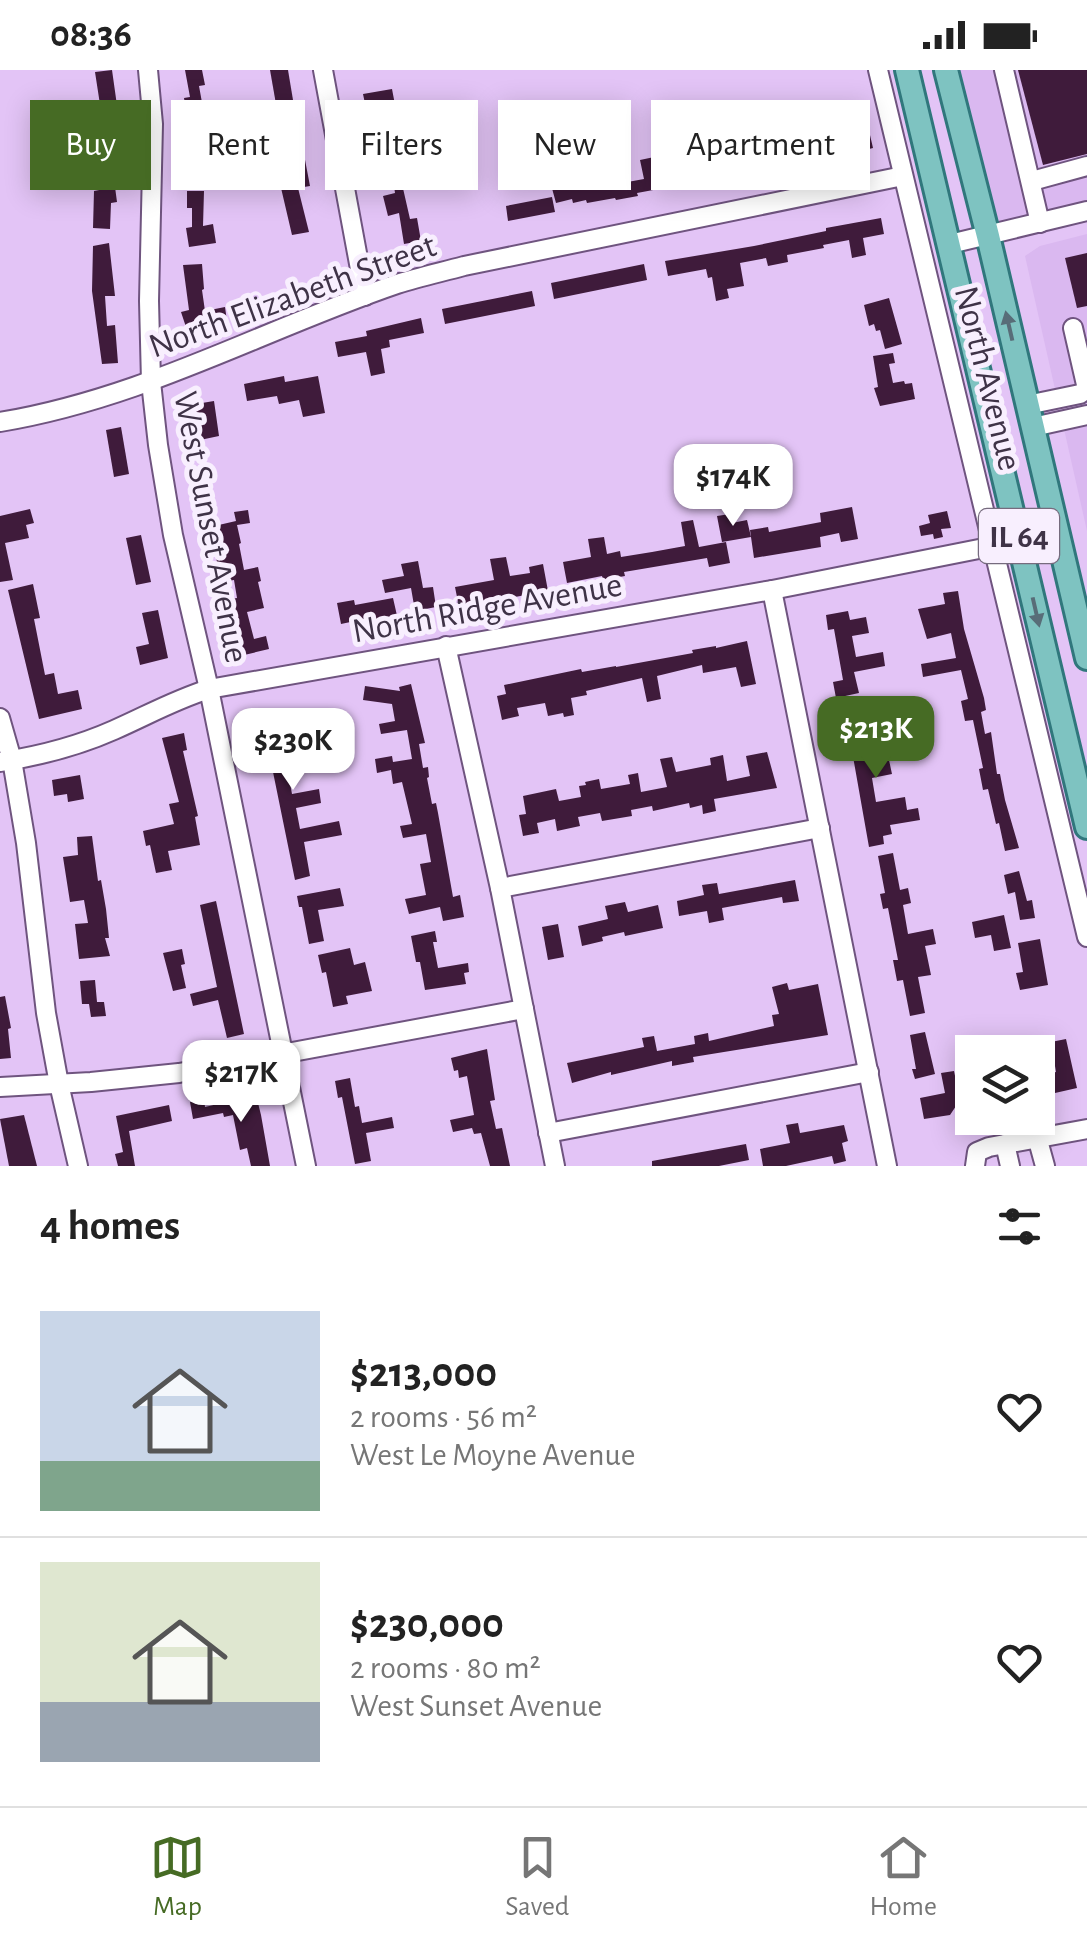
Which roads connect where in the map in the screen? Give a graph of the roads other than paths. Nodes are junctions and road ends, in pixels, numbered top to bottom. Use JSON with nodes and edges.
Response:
{"nodes":[{"id":1,"x":148,"y":70,"type":"edge"},
{"id":2,"x":323,"y":70,"type":"edge"},
{"id":3,"x":878,"y":70,"type":"edge"},
{"id":4,"x":908,"y":70,"type":"edge"},
{"id":5,"x":946,"y":70,"type":"edge"},
{"id":6,"x":1004,"y":70,"type":"edge"},
{"id":7,"x":1087,"y":166,"type":"edge"},
{"id":8,"x":903,"y":176,"type":"junction"},
{"id":9,"x":1032,"y":181,"type":"junction"},
{"id":10,"x":1087,"y":211,"type":"edge"},
{"id":11,"x":1040,"y":223,"type":"junction"},
{"id":12,"x":988,"y":236,"type":"junction"},
{"id":13,"x":950,"y":244,"type":"junction"},
{"id":14,"x":365,"y":296,"type":"junction"},
{"id":15,"x":1073,"y":328,"type":"dead end"},
{"id":16,"x":152,"y":382,"type":"junction"},
{"id":17,"x":1087,"y":415,"type":"edge"},
{"id":18,"x":1030,"y":416,"type":"junction"},
{"id":19,"x":0,"y":422,"type":"edge"},
{"id":20,"x":994,"y":546,"type":"junction"},
{"id":21,"x":772,"y":590,"type":"junction"},
{"id":22,"x":1082,"y":611,"type":"edge"},
{"id":23,"x":446,"y":646,"type":"junction"},
{"id":24,"x":1087,"y":658,"type":"edge"},
{"id":25,"x":209,"y":689,"type":"junction"},
{"id":26,"x":0,"y":718,"type":"edge"},
{"id":27,"x":6,"y":761,"type":"edge"},
{"id":28,"x":1087,"y":827,"type":"edge"},
{"id":29,"x":820,"y":828,"type":"junction"},
{"id":30,"x":500,"y":888,"type":"junction"},
{"id":31,"x":1087,"y":937,"type":"edge"},
{"id":32,"x":524,"y":1009,"type":"junction"},
{"id":33,"x":283,"y":1053,"type":"junction"},
{"id":34,"x":869,"y":1072,"type":"junction"},
{"id":35,"x":59,"y":1084,"type":"junction"},
{"id":36,"x":0,"y":1087,"type":"edge"},
{"id":37,"x":1087,"y":1129,"type":"edge"},
{"id":38,"x":548,"y":1133,"type":"junction"},
{"id":39,"x":1038,"y":1137,"type":"junction"},
{"id":40,"x":1005,"y":1144,"type":"junction"},
{"id":41,"x":78,"y":1166,"type":"edge"},
{"id":42,"x":306,"y":1166,"type":"edge"},
{"id":43,"x":555,"y":1166,"type":"edge"},
{"id":44,"x":888,"y":1166,"type":"edge"},
{"id":45,"x":975,"y":1166,"type":"edge"},
{"id":46,"x":1010,"y":1166,"type":"edge"},
{"id":47,"x":1045,"y":1166,"type":"edge"}],
"edges":[{"from":1,"to":16,"type":"street","name":"West Sunset Avenue"},
{"from":2,"to":14,"type":"street"},
{"from":3,"to":8,"type":"street","name":"North Avenue"},
{"from":4,"to":13,"type":"main road","name":"North Avenue","number":"IL 64"},
{"from":5,"to":12,"type":"main road","name":"North Avenue","number":"IL 64"},
{"from":6,"to":9,"type":"street"},
{"from":7,"to":9,"type":"street"},
{"from":8,"to":14,"type":"street","name":"North Elizabeth Street"},
{"from":8,"to":20,"type":"street","name":"North Avenue"},
{"from":9,"to":11,"type":"street"},
{"from":10,"to":11,"type":"street"},
{"from":11,"to":12,"type":"street"},
{"from":12,"to":13,"type":"street"},
{"from":18,"to":12,"type":"main road","name":"North Avenue","number":"IL 64","one_way":true},
{"from":13,"to":28,"type":"main road","name":"North Avenue","number":"IL 64","one_way":true},
{"from":14,"to":16,"type":"street","name":"North Elizabeth Street"},
{"from":15,"to":18,"type":"street"},
{"from":16,"to":19,"type":"street","name":"North Elizabeth Street"},
{"from":16,"to":25,"type":"street","name":"West Sunset Avenue"},
{"from":17,"to":18,"type":"street"},
{"from":18,"to":22,"type":"main road","name":"North Avenue","number":"IL 64"},
{"from":20,"to":21,"type":"street","name":"North Ridge Avenue"},
{"from":20,"to":31,"type":"street","name":"North Avenue"},
{"from":21,"to":23,"type":"street","name":"North Ridge Avenue"},
{"from":21,"to":29,"type":"street"},
{"from":22,"to":24,"type":"main road","name":"North Avenue","number":"IL 64"},
{"from":23,"to":25,"type":"street","name":"North Ridge Avenue"},
{"from":23,"to":30,"type":"street"},
{"from":25,"to":27,"type":"street","name":"North Ridge Avenue"},
{"from":25,"to":33,"type":"street","name":"West Sunset Avenue"},
{"from":26,"to":27,"type":"street"},
{"from":27,"to":35,"type":"street"},
{"from":29,"to":30,"type":"street"},
{"from":29,"to":34,"type":"street"},
{"from":30,"to":32,"type":"street"},
{"from":32,"to":33,"type":"street"},
{"from":32,"to":38,"type":"street"},
{"from":33,"to":35,"type":"street"},
{"from":33,"to":42,"type":"street","name":"West Sunset Avenue"},
{"from":34,"to":38,"type":"street"},
{"from":34,"to":44,"type":"street"},
{"from":35,"to":36,"type":"street"},
{"from":35,"to":41,"type":"street"},
{"from":37,"to":39,"type":"street"},
{"from":38,"to":43,"type":"street"},
{"from":39,"to":40,"type":"street"},
{"from":39,"to":47,"type":"street"},
{"from":40,"to":45,"type":"street"},
{"from":40,"to":46,"type":"street"}]}
